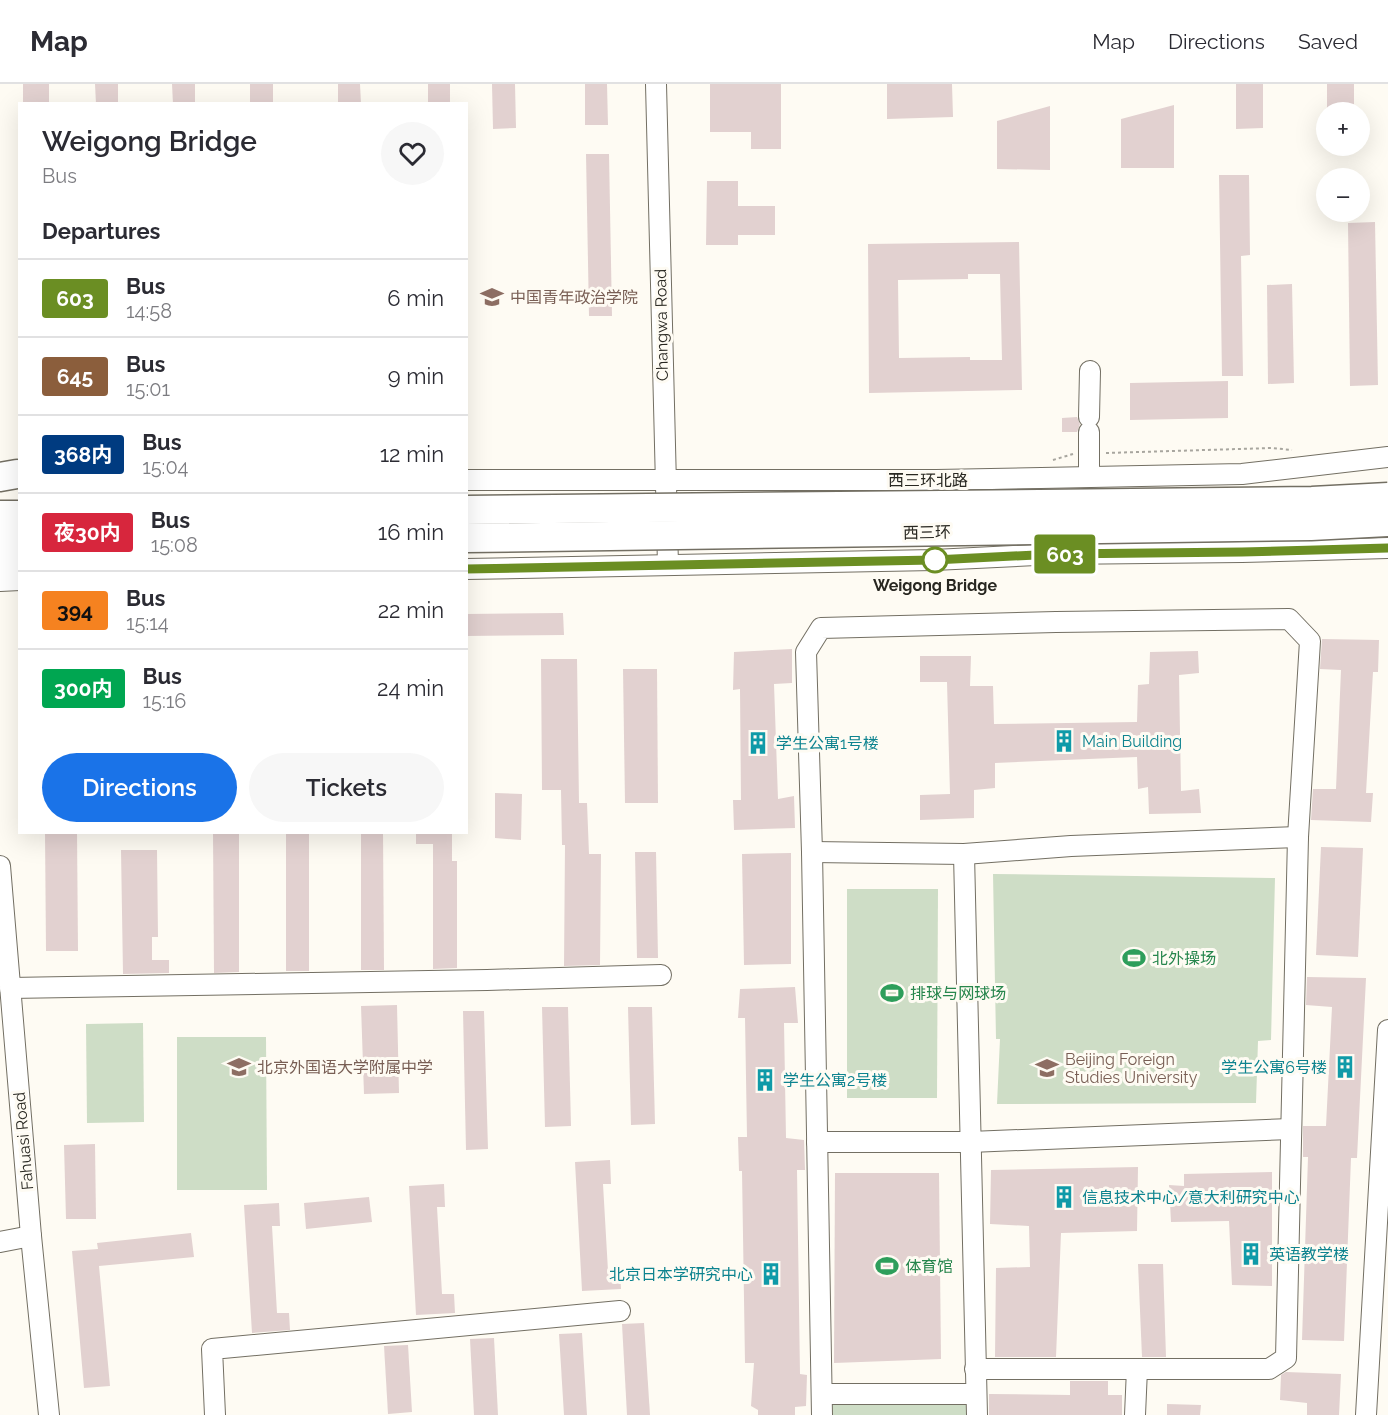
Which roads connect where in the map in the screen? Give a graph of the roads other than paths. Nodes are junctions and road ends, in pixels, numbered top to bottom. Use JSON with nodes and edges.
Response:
{"nodes":[{"id":1,"x":656,"y":84,"type":"edge"},
{"id":2,"x":1090,"y":371,"type":"dead end"},
{"id":3,"x":1388,"y":457,"type":"edge"},
{"id":4,"x":1089,"y":476,"type":"junction"},
{"id":5,"x":665,"y":479,"type":"junction"},
{"id":6,"x":468,"y":480,"type":"edge"},
{"id":7,"x":1388,"y":497,"type":"edge"},
{"id":8,"x":468,"y":510,"type":"edge"},
{"id":9,"x":0,"y":515,"type":"edge"},
{"id":10,"x":18,"y":515,"type":"edge"},
{"id":11,"x":1388,"y":522,"type":"edge"},
{"id":12,"x":468,"y":538,"type":"edge"},
{"id":13,"x":0,"y":543,"type":"edge"},
{"id":14,"x":18,"y":543,"type":"edge"},
{"id":15,"x":1388,"y":548,"type":"edge"},
{"id":16,"x":0,"y":565,"type":"edge"},
{"id":17,"x":668,"y":565,"type":"junction"},
{"id":18,"x":18,"y":567,"type":"edge"},
{"id":19,"x":468,"y":569,"type":"edge"},
{"id":20,"x":0,"y":580,"type":"edge"},
{"id":21,"x":18,"y":580,"type":"edge"},
{"id":22,"x":1298,"y":837,"type":"junction"},
{"id":23,"x":812,"y":852,"type":"junction"},
{"id":24,"x":964,"y":854,"type":"junction"},
{"id":25,"x":0,"y":866,"type":"edge"},
{"id":26,"x":661,"y":975,"type":"dead end"},
{"id":27,"x":10,"y":988,"type":"junction"},
{"id":28,"x":1388,"y":1030,"type":"edge"},
{"id":29,"x":1291,"y":1129,"type":"junction"},
{"id":30,"x":817,"y":1142,"type":"junction"},
{"id":31,"x":970,"y":1142,"type":"junction"},
{"id":32,"x":30,"y":1236,"type":"junction"},
{"id":33,"x":0,"y":1242,"type":"edge"},
{"id":34,"x":620,"y":1311,"type":"dead end"},
{"id":35,"x":975,"y":1369,"type":"junction"},
{"id":36,"x":1137,"y":1369,"type":"junction"},
{"id":37,"x":822,"y":1394,"type":"junction"},
{"id":38,"x":976,"y":1394,"type":"junction"},
{"id":39,"x":49,"y":1415,"type":"edge"},
{"id":40,"x":215,"y":1415,"type":"edge"},
{"id":41,"x":822,"y":1415,"type":"edge"},
{"id":42,"x":976,"y":1415,"type":"edge"},
{"id":43,"x":1135,"y":1415,"type":"edge"},
{"id":44,"x":1366,"y":1415,"type":"edge"}],
"edges":[{"from":1,"to":5,"type":"street","name":"Changwa Road"},
{"from":2,"to":4,"type":"street"},
{"from":3,"to":4,"type":"street","name":"西三环北路"},
{"from":4,"to":5,"type":"street","name":"西三环北路"},
{"from":5,"to":6,"type":"street","name":"西三环北路"},
{"from":5,"to":17,"type":"street","name":"Changwa Road"},
{"from":7,"to":8,"type":"highway","name":"西三环","bridge":true},
{"from":9,"to":10,"type":"highway"},
{"from":11,"to":12,"type":"highway","name":"西三环","bridge":true},
{"from":13,"to":14,"type":"highway"},
{"from":15,"to":17,"type":"street"},
{"from":16,"to":18,"type":"highway"},
{"from":17,"to":19,"type":"street"},
{"from":20,"to":21,"type":"street"},
{"from":22,"to":23,"type":"street"},
{"from":22,"to":24,"type":"street"},
{"from":22,"to":29,"type":"street"},
{"from":23,"to":24,"type":"street"},
{"from":23,"to":30,"type":"street"},
{"from":24,"to":31,"type":"street"},
{"from":25,"to":27,"type":"street","name":"Fahuasi Road"},
{"from":26,"to":27,"type":"street"},
{"from":27,"to":32,"type":"street","name":"Fahuasi Road"},
{"from":28,"to":44,"type":"street"},
{"from":29,"to":31,"type":"street"},
{"from":29,"to":36,"type":"street"},
{"from":30,"to":31,"type":"street"},
{"from":30,"to":37,"type":"street"},
{"from":31,"to":35,"type":"street"},
{"from":32,"to":33,"type":"street"},
{"from":32,"to":39,"type":"street","name":"Fahuasi Road"},
{"from":34,"to":40,"type":"street"},
{"from":35,"to":36,"type":"street"},
{"from":35,"to":38,"type":"street"},
{"from":36,"to":43,"type":"street"},
{"from":37,"to":38,"type":"street"},
{"from":37,"to":41,"type":"street"},
{"from":38,"to":42,"type":"street"}]}
